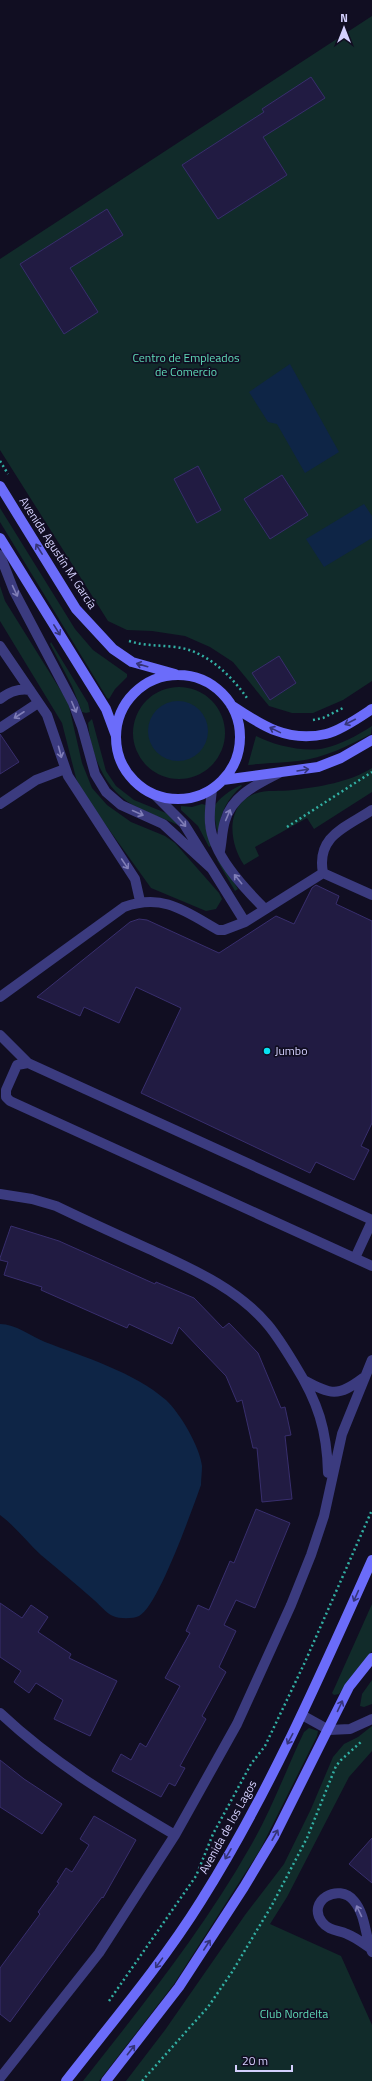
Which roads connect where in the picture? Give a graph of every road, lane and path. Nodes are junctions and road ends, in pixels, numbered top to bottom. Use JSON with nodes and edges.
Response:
{"nodes":[{"id":1,"x":0,"y":461,"type":"edge"},
{"id":2,"x":12,"y":481,"type":"dead end"},
{"id":3,"x":0,"y":486,"type":"edge"},
{"id":4,"x":0,"y":538,"type":"edge"},
{"id":5,"x":0,"y":555,"type":"edge"},
{"id":6,"x":125,"y":639,"type":"dead end"},
{"id":7,"x":0,"y":646,"type":"edge"},
{"id":8,"x":179,"y":675,"type":"junction"},
{"id":9,"x":30,"y":690,"type":"junction"},
{"id":10,"x":0,"y":699,"type":"edge"},
{"id":11,"x":38,"y":703,"type":"junction"},
{"id":12,"x":231,"y":704,"type":"junction"},
{"id":13,"x":252,"y":704,"type":"dead end"},
{"id":14,"x":347,"y":706,"type":"dead end"},
{"id":15,"x":372,"y":709,"type":"edge"},
{"id":16,"x":306,"y":721,"type":"dead end"},
{"id":17,"x":0,"y":728,"type":"edge"},
{"id":18,"x":116,"y":736,"type":"junction"},
{"id":19,"x":372,"y":740,"type":"edge"},
{"id":20,"x":65,"y":769,"type":"junction"},
{"id":21,"x":372,"y":772,"type":"edge"},
{"id":22,"x":279,"y":773,"type":"junction"},
{"id":23,"x":223,"y":780,"type":"junction"},
{"id":24,"x":212,"y":789,"type":"junction"},
{"id":25,"x":155,"y":795,"type":"junction"},
{"id":26,"x":0,"y":804,"type":"edge"},
{"id":27,"x":372,"y":810,"type":"edge"},
{"id":28,"x":287,"y":827,"type":"dead end"},
{"id":29,"x":220,"y":853,"type":"junction"},
{"id":30,"x":211,"y":868,"type":"junction"},
{"id":31,"x":323,"y":873,"type":"junction"},
{"id":32,"x":372,"y":895,"type":"edge"},
{"id":33,"x":140,"y":901,"type":"junction"},
{"id":34,"x":264,"y":908,"type":"junction"},
{"id":35,"x":245,"y":922,"type":"junction"},
{"id":36,"x":0,"y":996,"type":"edge"},
{"id":37,"x":0,"y":1035,"type":"edge"},
{"id":38,"x":28,"y":1063,"type":"junction"},
{"id":39,"x":0,"y":1194,"type":"edge"},
{"id":40,"x":372,"y":1220,"type":"edge"},
{"id":41,"x":355,"y":1258,"type":"junction"},
{"id":42,"x":372,"y":1266,"type":"edge"},
{"id":43,"x":372,"y":1360,"type":"edge"},
{"id":44,"x":364,"y":1377,"type":"junction"},
{"id":45,"x":304,"y":1380,"type":"junction"},
{"id":46,"x":328,"y":1493,"type":"junction"},
{"id":47,"x":372,"y":1510,"type":"edge"},
{"id":48,"x":372,"y":1560,"type":"edge"},
{"id":49,"x":372,"y":1658,"type":"edge"},
{"id":50,"x":0,"y":1713,"type":"edge"},
{"id":51,"x":302,"y":1715,"type":"junction"},
{"id":52,"x":372,"y":1719,"type":"edge"},
{"id":53,"x":329,"y":1730,"type":"junction"},
{"id":54,"x":367,"y":1736,"type":"dead end"},
{"id":55,"x":175,"y":1835,"type":"junction"},
{"id":56,"x":371,"y":1950,"type":"edge"},
{"id":57,"x":108,"y":2003,"type":"dead end"},
{"id":58,"x":0,"y":2078,"type":"edge"},
{"id":59,"x":66,"y":2081,"type":"edge"},
{"id":60,"x":106,"y":2081,"type":"edge"},
{"id":61,"x":142,"y":2081,"type":"edge"}],
"edges":[{"from":1,"to":2,"type":"path"},
{"from":8,"to":3,"type":"main road","name":"Avenida Agustín M. García","one_way":true},
{"from":4,"to":18,"type":"main road","one_way":true},
{"from":5,"to":30,"type":"street","one_way":true},
{"from":6,"to":13,"type":"path"},
{"from":7,"to":9,"type":"street"},
{"from":8,"to":12,"type":"main road"},
{"from":8,"to":18,"type":"main road"},
{"from":9,"to":10,"type":"street"},
{"from":9,"to":11,"type":"street"},
{"from":11,"to":17,"type":"street","one_way":true},
{"from":11,"to":20,"type":"street","one_way":true},
{"from":15,"to":12,"type":"main road","one_way":true},
{"from":12,"to":23,"type":"main road"},
{"from":14,"to":16,"type":"path"},
{"from":18,"to":25,"type":"main road"},
{"from":22,"to":19,"type":"main road","one_way":true},
{"from":20,"to":26,"type":"street"},
{"from":20,"to":33,"type":"street","one_way":true},
{"from":21,"to":28,"type":"path"},
{"from":22,"to":23,"type":"main road"},
{"from":29,"to":22,"type":"street","one_way":true},
{"from":23,"to":24,"type":"main road"},
{"from":24,"to":25,"type":"main road"},
{"from":24,"to":29,"type":"street"},
{"from":25,"to":30,"type":"street","one_way":true},
{"from":27,"to":31,"type":"street"},
{"from":34,"to":29,"type":"street","one_way":true},
{"from":30,"to":35,"type":"street"},
{"from":31,"to":32,"type":"street"},
{"from":31,"to":34,"type":"street"},
{"from":33,"to":35,"type":"street"},
{"from":33,"to":36,"type":"street"},
{"from":34,"to":35,"type":"street"},
{"from":37,"to":38,"type":"street"},
{"from":38,"to":40,"type":"street"},
{"from":38,"to":41,"type":"street"},
{"from":39,"to":45,"type":"street"},
{"from":40,"to":41,"type":"street"},
{"from":41,"to":42,"type":"street"},
{"from":43,"to":44,"type":"street"},
{"from":44,"to":45,"type":"street"},
{"from":44,"to":46,"type":"street"},
{"from":45,"to":46,"type":"street"},
{"from":46,"to":55,"type":"street"},
{"from":47,"to":57,"type":"path"},
{"from":48,"to":51,"type":"main road","name":"Avenida de los Lagos","one_way":true},
{"from":53,"to":49,"type":"main road","one_way":true},
{"from":50,"to":55,"type":"street"},
{"from":51,"to":53,"type":"street"},
{"from":51,"to":59,"type":"main road","name":"Avenida de los Lagos","one_way":true},
{"from":52,"to":53,"type":"street"},
{"from":60,"to":53,"type":"main road","one_way":true},
{"from":54,"to":61,"type":"path"},
{"from":55,"to":58,"type":"street"},
{"from":56,"to":56,"type":"street","one_way":true}]}
